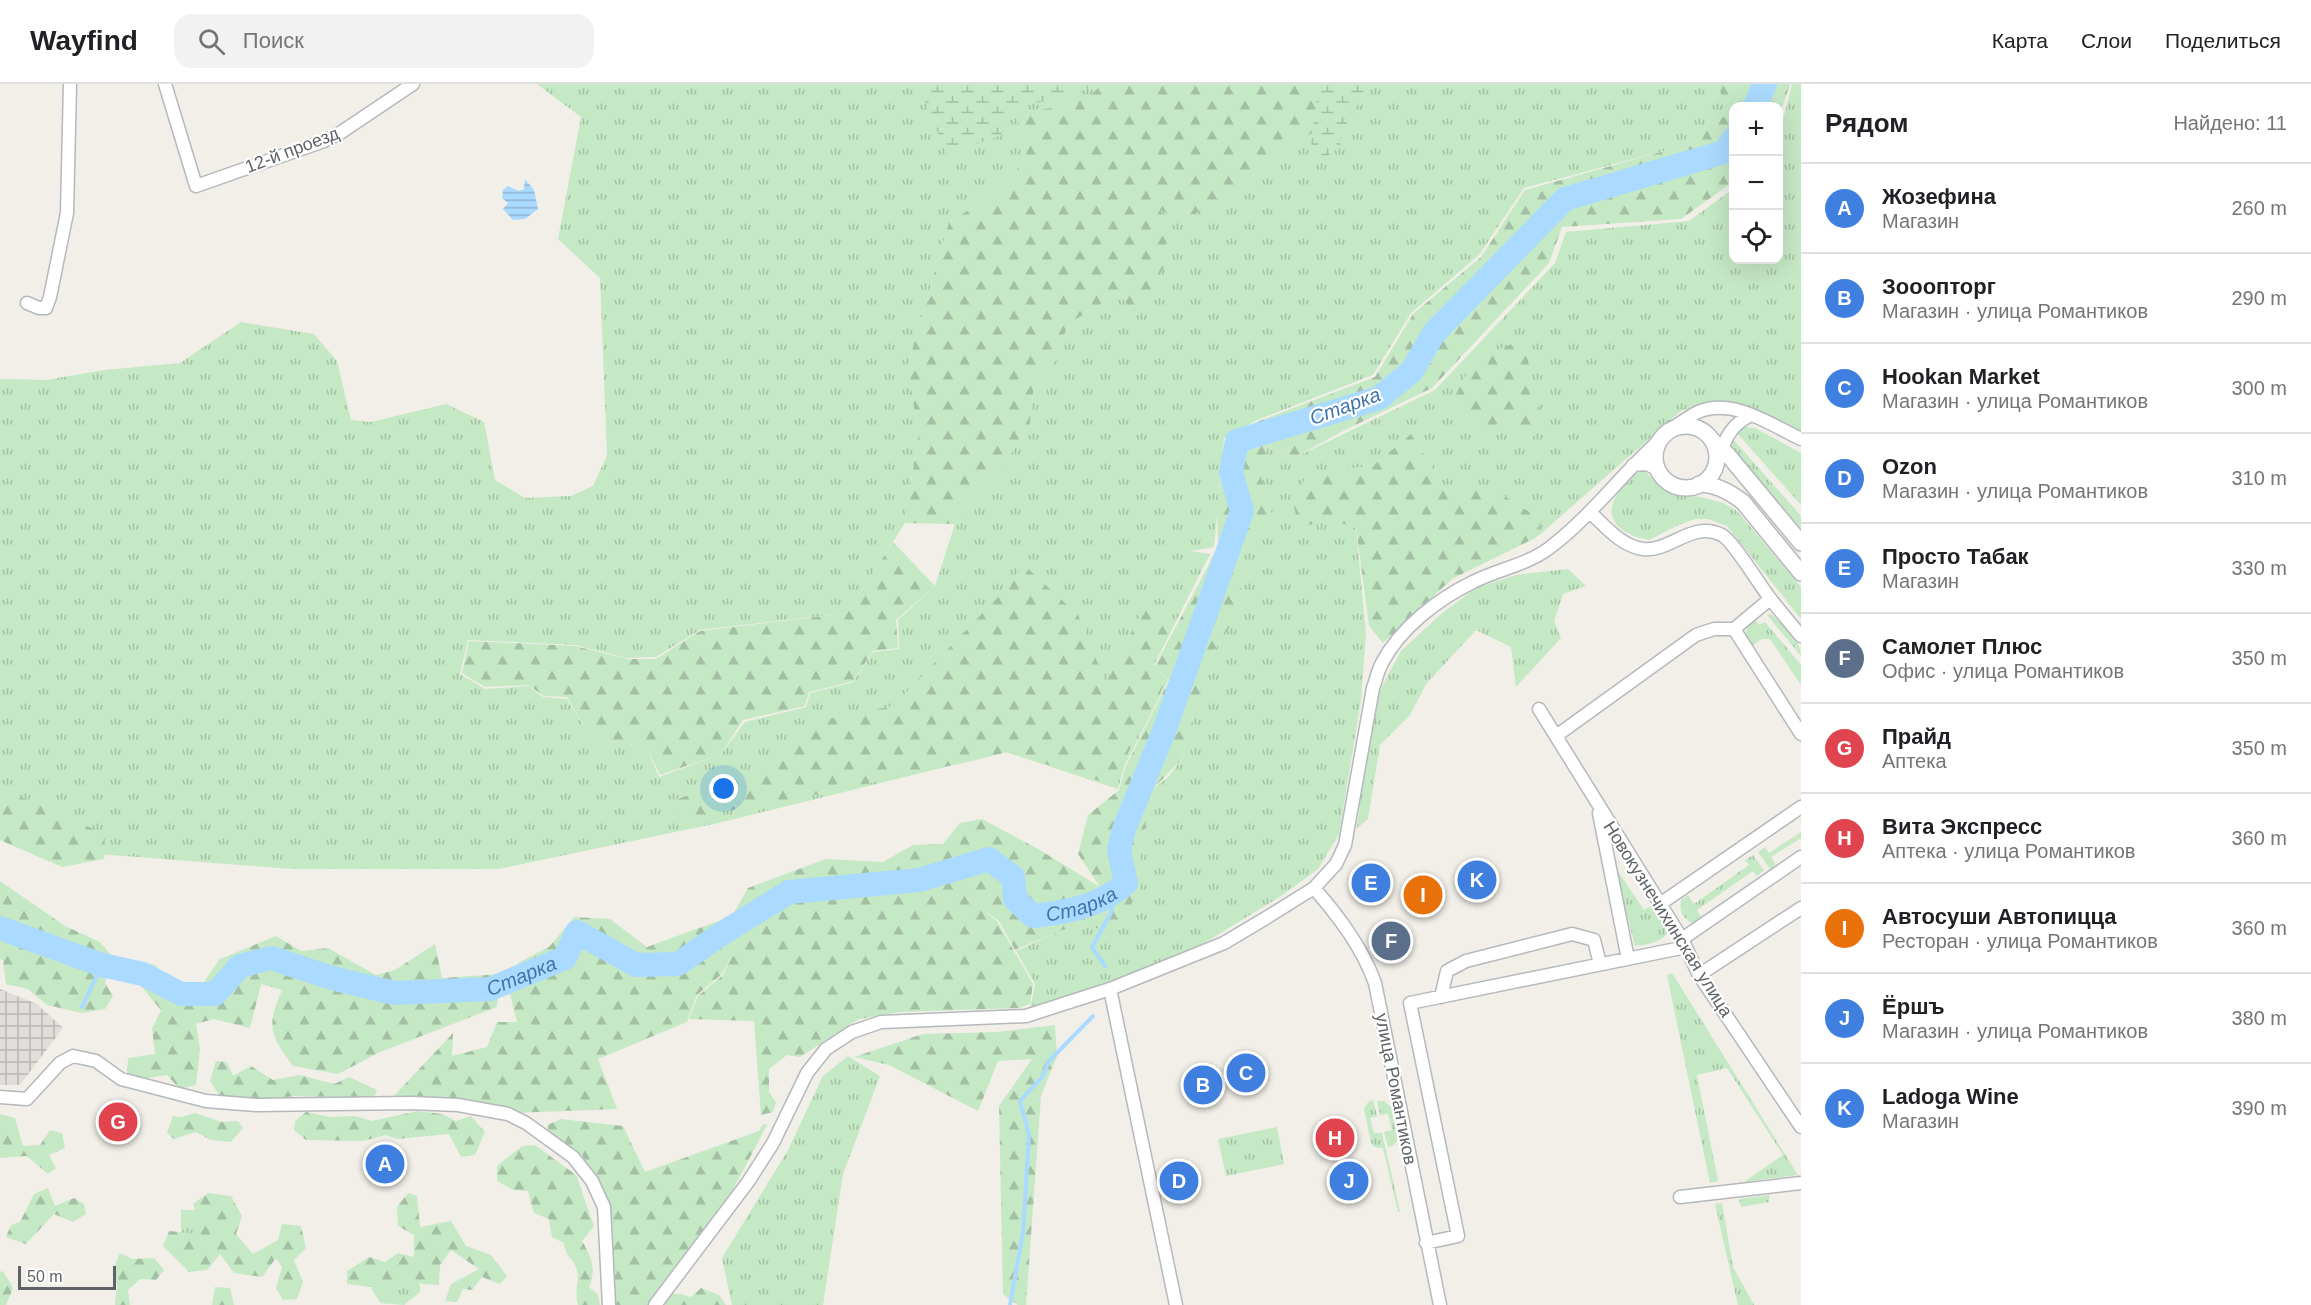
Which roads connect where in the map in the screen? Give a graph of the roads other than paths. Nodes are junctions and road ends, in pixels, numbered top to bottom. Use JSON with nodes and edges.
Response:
{"nodes":[{"id":1,"x":70,"y":84,"type":"edge"},
{"id":2,"x":165,"y":84,"type":"edge"},
{"id":3,"x":413,"y":84,"type":"edge"},
{"id":4,"x":27,"y":303,"type":"dead end"},
{"id":5,"x":1751,"y":415,"type":"junction"},
{"id":6,"x":1666,"y":434,"type":"junction"},
{"id":7,"x":1801,"y":439,"type":"edge"},
{"id":8,"x":1716,"y":444,"type":"junction"},
{"id":9,"x":1633,"y":465,"type":"junction"},
{"id":10,"x":1658,"y":470,"type":"junction"},
{"id":11,"x":1699,"y":484,"type":"junction"},
{"id":12,"x":1590,"y":512,"type":"junction"},
{"id":13,"x":1801,"y":543,"type":"edge"},
{"id":14,"x":1801,"y":573,"type":"edge"},
{"id":15,"x":1770,"y":599,"type":"junction"},
{"id":16,"x":1734,"y":629,"type":"junction"},
{"id":17,"x":1801,"y":636,"type":"edge"},
{"id":18,"x":1539,"y":709,"type":"dead end"},
{"id":19,"x":1801,"y":734,"type":"edge"},
{"id":20,"x":1556,"y":736,"type":"junction"},
{"id":21,"x":1598,"y":805,"type":"junction"},
{"id":22,"x":1801,"y":807,"type":"edge"},
{"id":23,"x":1801,"y":857,"type":"edge"},
{"id":24,"x":1314,"y":888,"type":"junction"},
{"id":25,"x":1660,"y":904,"type":"junction"},
{"id":26,"x":1801,"y":908,"type":"edge"},
{"id":27,"x":1684,"y":943,"type":"junction"},
{"id":28,"x":1628,"y":959,"type":"junction"},
{"id":29,"x":1600,"y":964,"type":"junction"},
{"id":30,"x":1699,"y":975,"type":"junction"},
{"id":31,"x":1110,"y":990,"type":"junction"},
{"id":32,"x":1441,"y":997,"type":"junction"},
{"id":33,"x":0,"y":1097,"type":"edge"},
{"id":34,"x":1801,"y":1127,"type":"edge"},
{"id":35,"x":1801,"y":1183,"type":"edge"},
{"id":36,"x":1680,"y":1197,"type":"dead end"},
{"id":37,"x":1426,"y":1243,"type":"junction"},
{"id":38,"x":609,"y":1305,"type":"edge"},
{"id":39,"x":654,"y":1305,"type":"edge"},
{"id":40,"x":1176,"y":1305,"type":"edge"},
{"id":41,"x":1440,"y":1305,"type":"edge"}],
"edges":[{"from":1,"to":4,"type":"street"},
{"from":2,"to":3,"type":"street","name":"12-й проезд"},
{"from":5,"to":6,"type":"street"},
{"from":5,"to":7,"type":"street"},
{"from":5,"to":8,"type":"street"},
{"from":6,"to":8,"type":"street"},
{"from":6,"to":9,"type":"street"},
{"from":6,"to":10,"type":"street"},
{"from":8,"to":11,"type":"street"},
{"from":8,"to":13,"type":"street"},
{"from":9,"to":10,"type":"street"},
{"from":9,"to":12,"type":"street"},
{"from":10,"to":11,"type":"street"},
{"from":11,"to":14,"type":"street"},
{"from":12,"to":15,"type":"street"},
{"from":12,"to":24,"type":"street"},
{"from":15,"to":16,"type":"street"},
{"from":15,"to":17,"type":"street"},
{"from":16,"to":19,"type":"street"},
{"from":16,"to":20,"type":"street"},
{"from":18,"to":20,"type":"street","name":"Новокузнечихинская улица"},
{"from":20,"to":21,"type":"street","name":"Новокузнечихинская улица"},
{"from":21,"to":25,"type":"street","name":"Новокузнечихинская улица"},
{"from":21,"to":28,"type":"street"},
{"from":22,"to":25,"type":"street"},
{"from":23,"to":27,"type":"street"},
{"from":24,"to":31,"type":"street"},
{"from":24,"to":37,"type":"street","name":"улица Романтиков"},
{"from":25,"to":27,"type":"street","name":"Новокузнечихинская улица"},
{"from":26,"to":30,"type":"street"},
{"from":27,"to":28,"type":"street"},
{"from":27,"to":30,"type":"street","name":"Новокузнечихинская улица"},
{"from":28,"to":29,"type":"street"},
{"from":29,"to":32,"type":"street"},
{"from":29,"to":32,"type":"street"},
{"from":30,"to":34,"type":"street","name":"Новокузнечихинская улица"},
{"from":31,"to":39,"type":"street"},
{"from":31,"to":40,"type":"street"},
{"from":32,"to":37,"type":"street"},
{"from":33,"to":38,"type":"street"},
{"from":35,"to":36,"type":"street"},
{"from":37,"to":41,"type":"street","name":"улица Романтиков"}]}
